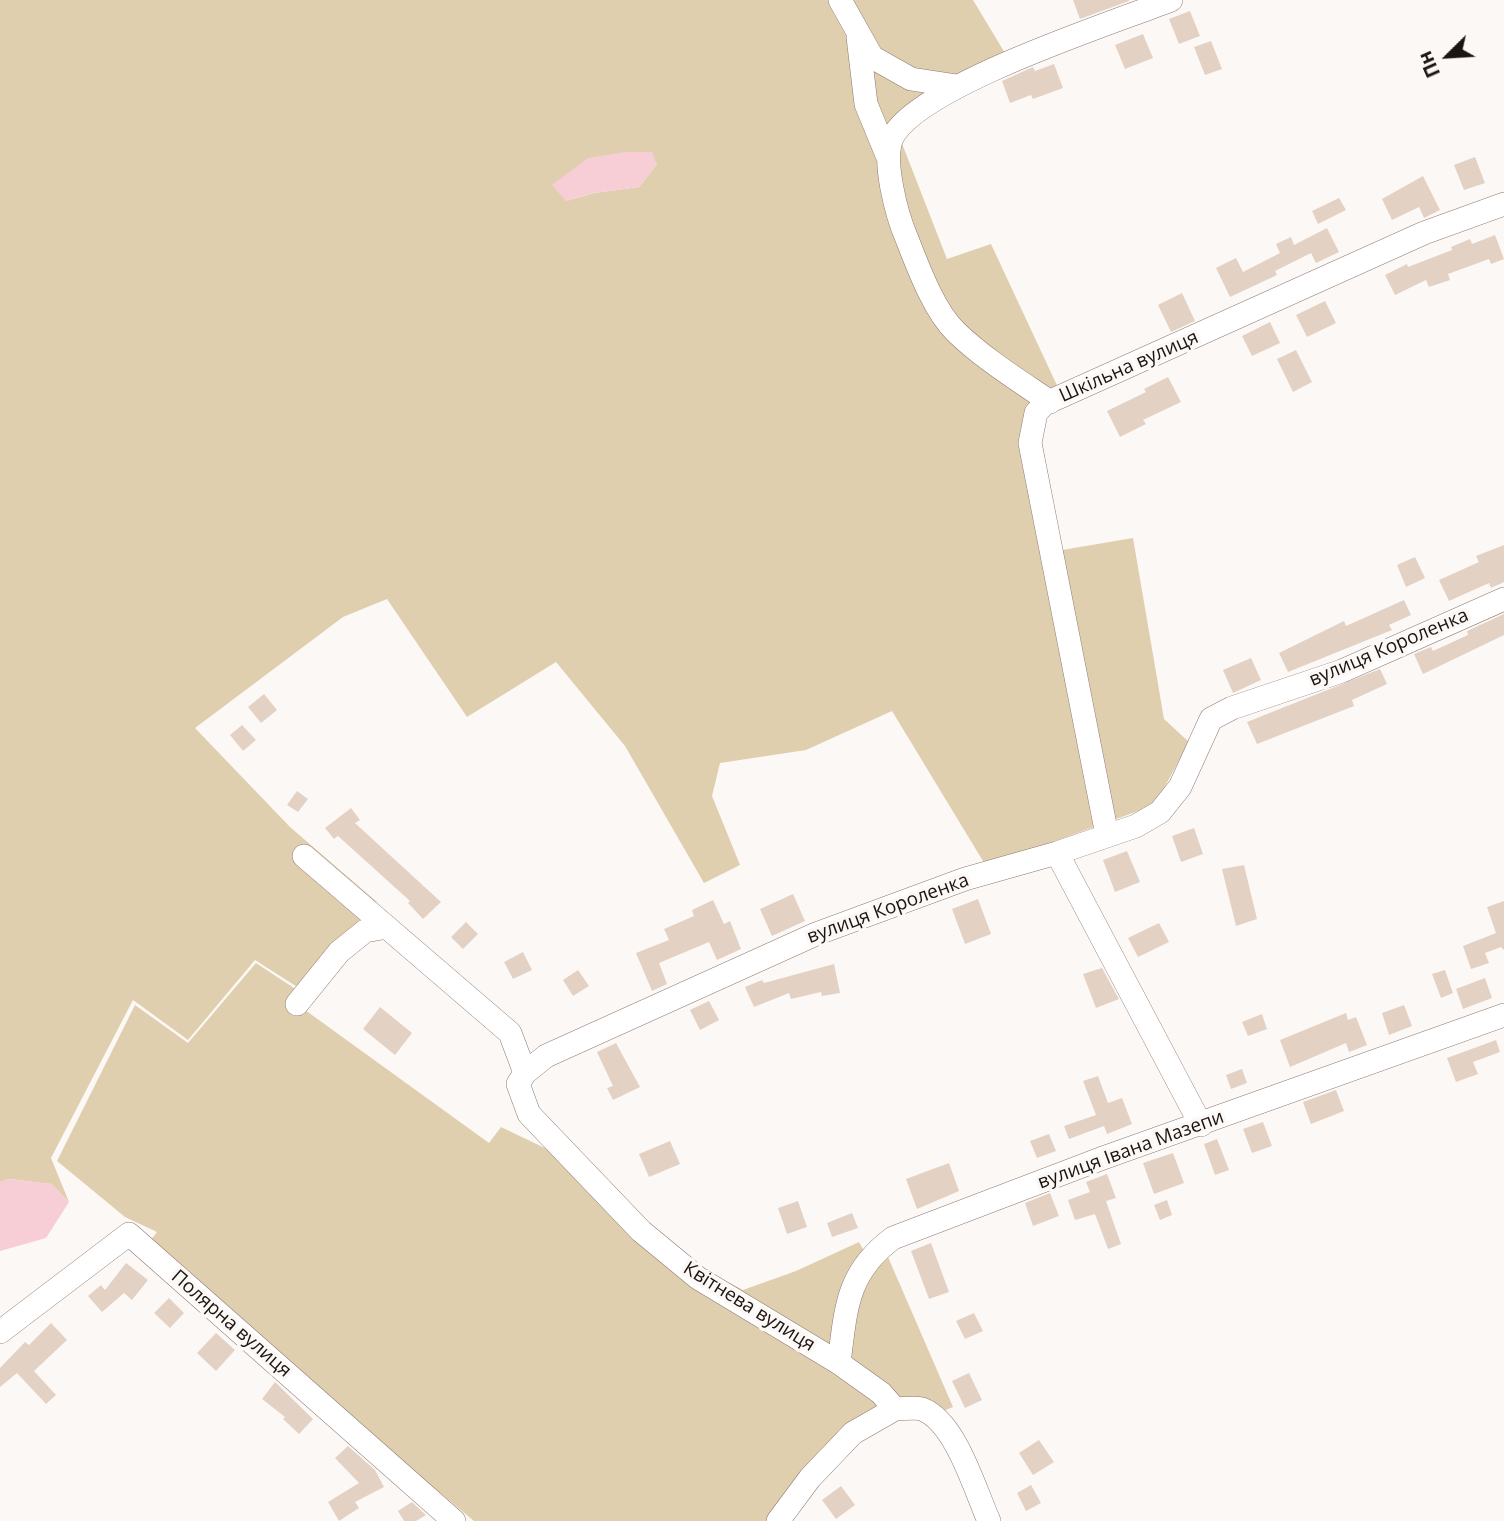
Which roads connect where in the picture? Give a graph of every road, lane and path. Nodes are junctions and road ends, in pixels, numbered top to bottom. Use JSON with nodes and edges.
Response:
{"nodes":[{"id":1,"x":840,"y":0,"type":"edge"},
{"id":2,"x":1171,"y":0,"type":"edge"},
{"id":3,"x":857,"y":31,"type":"junction"},
{"id":4,"x":957,"y":86,"type":"junction"},
{"id":5,"x":887,"y":155,"type":"junction"},
{"id":6,"x":1504,"y":204,"type":"edge"},
{"id":7,"x":1050,"y":402,"type":"junction"},
{"id":8,"x":1504,"y":599,"type":"edge"},
{"id":9,"x":1107,"y":835,"type":"junction"},
{"id":10,"x":1058,"y":853,"type":"junction"},
{"id":11,"x":304,"y":856,"type":"dead end"},
{"id":12,"x":387,"y":927,"type":"junction"},
{"id":13,"x":297,"y":1004,"type":"dead end"},
{"id":14,"x":1504,"y":1014,"type":"edge"},
{"id":15,"x":526,"y":1073,"type":"junction"},
{"id":16,"x":1201,"y":1125,"type":"junction"},
{"id":17,"x":0,"y":1332,"type":"edge"},
{"id":18,"x":839,"y":1363,"type":"junction"},
{"id":19,"x":895,"y":1409,"type":"junction"},
{"id":20,"x":454,"y":1521,"type":"edge"},
{"id":21,"x":778,"y":1521,"type":"edge"},
{"id":22,"x":989,"y":1521,"type":"edge"}],
"edges":[{"from":1,"to":3,"type":"street"},
{"from":2,"to":4,"type":"street"},
{"from":3,"to":4,"type":"street"},
{"from":3,"to":5,"type":"street"},
{"from":4,"to":5,"type":"street"},
{"from":5,"to":7,"type":"street"},
{"from":6,"to":7,"type":"street","name":"Шкільна вулиця"},
{"from":7,"to":9,"type":"street","name":"Шкільна вулиця"},
{"from":8,"to":9,"type":"street","name":"вулиця Короленка"},
{"from":9,"to":10,"type":"street","name":"вулиця Короленка"},
{"from":10,"to":15,"type":"street","name":"вулиця Короленка"},
{"from":10,"to":16,"type":"street"},
{"from":11,"to":12,"type":"street"},
{"from":12,"to":13,"type":"street"},
{"from":12,"to":15,"type":"street"},
{"from":14,"to":16,"type":"street","name":"вулиця Івана Мазепи"},
{"from":15,"to":18,"type":"street","name":"Квітнева вулиця"},
{"from":16,"to":18,"type":"street","name":"вулиця Івана Мазепи"},
{"from":17,"to":20,"type":"street","name":"Полярна вулиця"},
{"from":18,"to":19,"type":"street","name":"Квітнева вулиця"},
{"from":19,"to":21,"type":"street"},
{"from":19,"to":22,"type":"street"}]}
